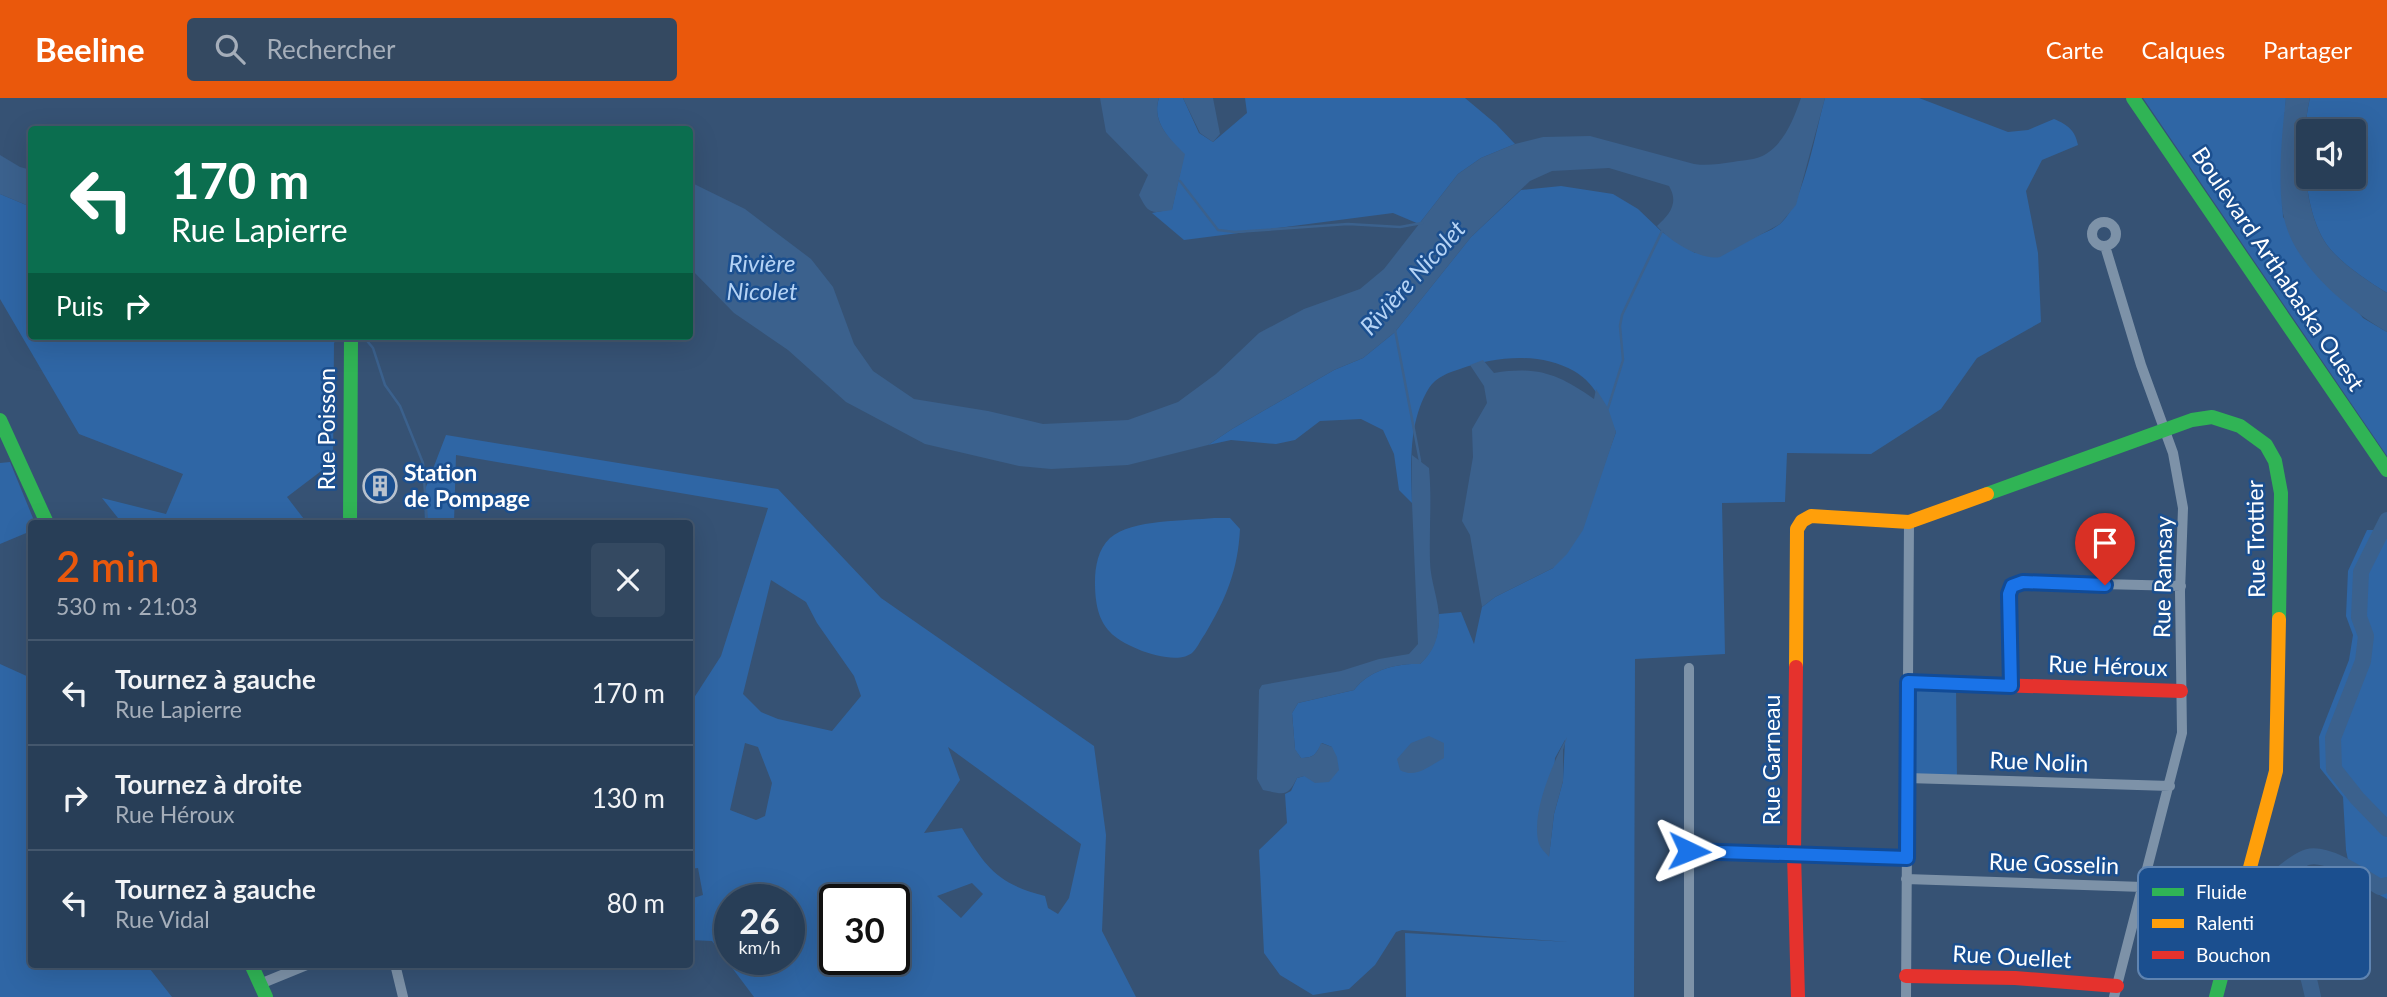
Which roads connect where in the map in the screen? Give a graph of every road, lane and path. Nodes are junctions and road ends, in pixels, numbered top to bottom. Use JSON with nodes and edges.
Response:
{"nodes":[{"id":1,"x":2133,"y":98,"type":"edge"},
{"id":2,"x":2105,"y":246,"type":"dead end"},
{"id":3,"x":351,"y":340,"type":"edge"},
{"id":4,"x":0,"y":420,"type":"edge"},
{"id":5,"x":2165,"y":429,"type":"junction"},
{"id":6,"x":2386,"y":468,"type":"edge"},
{"id":7,"x":46,"y":520,"type":"edge"},
{"id":8,"x":350,"y":520,"type":"edge"},
{"id":9,"x":1909,"y":522,"type":"junction"},
{"id":10,"x":1800,"y":523,"type":"joint"},
{"id":11,"x":2180,"y":586,"type":"junction"},
{"id":12,"x":1689,"y":668,"type":"dead end"},
{"id":13,"x":1908,"y":682,"type":"junction"},
{"id":14,"x":2011,"y":686,"type":"junction"},
{"id":15,"x":2181,"y":691,"type":"junction"},
{"id":16,"x":1907,"y":778,"type":"junction"},
{"id":17,"x":2170,"y":786,"type":"junction"},
{"id":18,"x":1689,"y":851,"type":"junction"},
{"id":19,"x":1794,"y":854,"type":"junction"},
{"id":20,"x":1907,"y":858,"type":"junction"},
{"id":21,"x":2148,"y":867,"type":"edge"},
{"id":22,"x":2251,"y":867,"type":"edge"},
{"id":23,"x":1906,"y":879,"type":"junction"},
{"id":24,"x":2138,"y":887,"type":"edge"},
{"id":25,"x":2138,"y":906,"type":"edge"},
{"id":26,"x":253,"y":968,"type":"edge"},
{"id":27,"x":302,"y":968,"type":"edge"},
{"id":28,"x":396,"y":968,"type":"edge"},
{"id":29,"x":1906,"y":976,"type":"junction"},
{"id":30,"x":2221,"y":979,"type":"edge"},
{"id":31,"x":263,"y":990,"type":"edge"},
{"id":32,"x":2115,"y":991,"type":"edge"},
{"id":33,"x":403,"y":997,"type":"edge"},
{"id":34,"x":1689,"y":997,"type":"edge"},
{"id":35,"x":1798,"y":997,"type":"edge"},
{"id":36,"x":1906,"y":997,"type":"edge"},
{"id":37,"x":2216,"y":997,"type":"edge"}],
"edges":[{"from":1,"to":6,"type":"street","name":"Boulevard Arthabaska Ouest"},
{"from":2,"to":5,"type":"street","name":"Rue Ramsay"},
{"from":3,"to":8,"type":"street","name":"Rue Poisson"},
{"from":4,"to":7,"type":"street"},
{"from":5,"to":9,"type":"street","name":"Rue Trottier"},
{"from":5,"to":11,"type":"street","name":"Rue Ramsay"},
{"from":5,"to":22,"type":"street","name":"Rue Trottier"},
{"from":9,"to":10,"type":"street","name":"Rue Trottier"},
{"from":9,"to":13,"type":"street"},
{"from":10,"to":19,"type":"street","name":"Rue Garneau"},
{"from":11,"to":14,"type":"street"},
{"from":11,"to":15,"type":"street","name":"Rue Ramsay"},
{"from":12,"to":18,"type":"street"},
{"from":13,"to":14,"type":"street","name":"Rue Héroux"},
{"from":13,"to":16,"type":"street"},
{"from":14,"to":15,"type":"street","name":"Rue Héroux"},
{"from":15,"to":17,"type":"street","name":"Rue Ramsay"},
{"from":16,"to":17,"type":"street","name":"Rue Nolin"},
{"from":16,"to":20,"type":"street"},
{"from":17,"to":21,"type":"street","name":"Rue Ramsay"},
{"from":18,"to":19,"type":"street"},
{"from":18,"to":34,"type":"street"},
{"from":19,"to":20,"type":"street"},
{"from":19,"to":35,"type":"street","name":"Rue Garneau"},
{"from":20,"to":23,"type":"street"},
{"from":23,"to":24,"type":"street","name":"Rue Gosselin"},
{"from":23,"to":29,"type":"street"},
{"from":25,"to":32,"type":"street","name":"Rue Ramsay"},
{"from":26,"to":31,"type":"street"},
{"from":27,"to":31,"type":"street"},
{"from":28,"to":33,"type":"street"},
{"from":29,"to":32,"type":"street","name":"Rue Ouellet"},
{"from":29,"to":36,"type":"street"},
{"from":30,"to":37,"type":"street","name":"Rue Trottier"}]}
